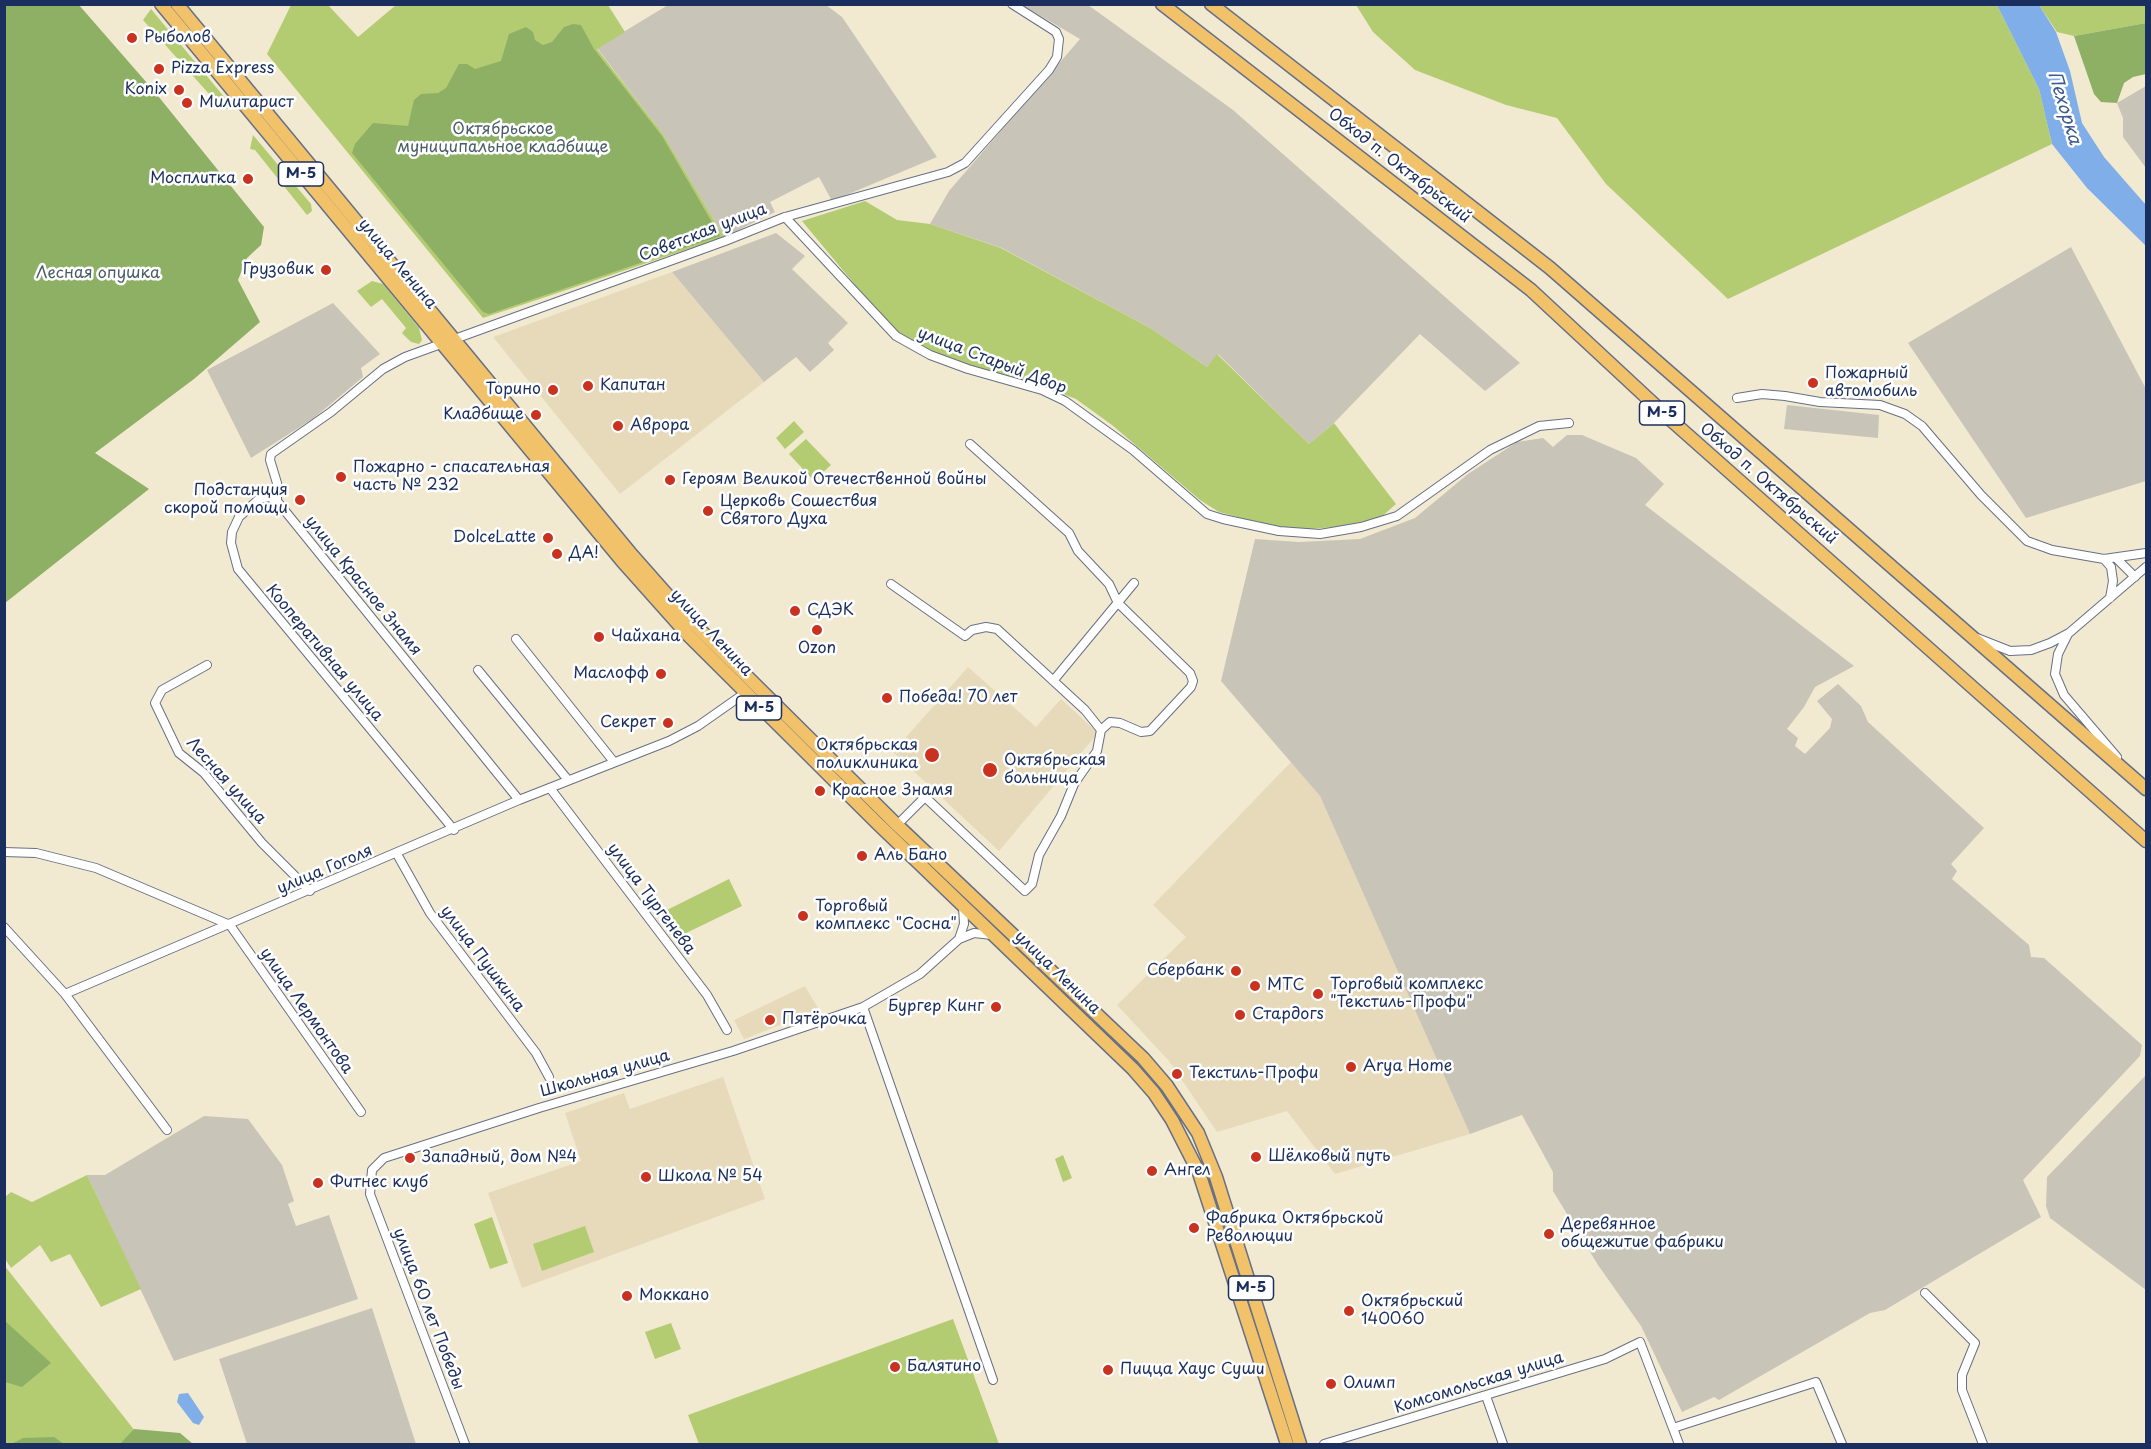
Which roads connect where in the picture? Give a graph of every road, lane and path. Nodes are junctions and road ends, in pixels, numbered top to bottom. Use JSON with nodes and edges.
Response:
{"nodes":[{"id":1,"x":161,"y":4,"type":"edge"},
{"id":2,"x":177,"y":4,"type":"edge"},
{"id":3,"x":1012,"y":4,"type":"edge"},
{"id":4,"x":1162,"y":4,"type":"edge"},
{"id":5,"x":1211,"y":4,"type":"edge"},
{"id":6,"x":785,"y":217,"type":"junction"},
{"id":7,"x":448,"y":341,"type":"junction"},
{"id":8,"x":1737,"y":398,"type":"dead end"},
{"id":9,"x":1569,"y":423,"type":"dead end"},
{"id":10,"x":970,"y":444,"type":"dead end"},
{"id":11,"x":276,"y":501,"type":"junction"},
{"id":12,"x":2146,"y":553,"type":"edge"},
{"id":13,"x":2104,"y":559,"type":"junction"},
{"id":14,"x":2117,"y":559,"type":"junction"},
{"id":15,"x":2146,"y":567,"type":"edge"},
{"id":16,"x":2135,"y":577,"type":"junction"},
{"id":17,"x":1134,"y":583,"type":"dead end"},
{"id":18,"x":891,"y":584,"type":"dead end"},
{"id":19,"x":2110,"y":598,"type":"junction"},
{"id":20,"x":1118,"y":603,"type":"junction"},
{"id":21,"x":2068,"y":633,"type":"junction"},
{"id":22,"x":1967,"y":634,"type":"junction"},
{"id":23,"x":516,"y":639,"type":"dead end"},
{"id":24,"x":207,"y":665,"type":"dead end"},
{"id":25,"x":478,"y":670,"type":"dead end"},
{"id":26,"x":1053,"y":681,"type":"junction"},
{"id":27,"x":745,"y":693,"type":"junction"},
{"id":28,"x":1101,"y":730,"type":"junction"},
{"id":29,"x":614,"y":762,"type":"junction"},
{"id":30,"x":2133,"y":777,"type":"junction"},
{"id":31,"x":568,"y":780,"type":"junction"},
{"id":32,"x":550,"y":788,"type":"junction"},
{"id":33,"x":2146,"y":789,"type":"edge"},
{"id":34,"x":519,"y":800,"type":"junction"},
{"id":35,"x":897,"y":825,"type":"junction"},
{"id":36,"x":454,"y":830,"type":"junction"},
{"id":37,"x":2146,"y":841,"type":"edge"},
{"id":38,"x":4,"y":852,"type":"edge"},
{"id":39,"x":397,"y":854,"type":"junction"},
{"id":40,"x":310,"y":891,"type":"junction"},
{"id":41,"x":963,"y":906,"type":"junction"},
{"id":42,"x":230,"y":925,"type":"junction"},
{"id":43,"x":4,"y":927,"type":"edge"},
{"id":44,"x":995,"y":935,"type":"junction"},
{"id":45,"x":959,"y":939,"type":"junction"},
{"id":46,"x":66,"y":994,"type":"junction"},
{"id":47,"x":863,"y":1007,"type":"junction"},
{"id":48,"x":727,"y":1030,"type":"dead end"},
{"id":49,"x":549,"y":1077,"type":"dead end"},
{"id":50,"x":361,"y":1112,"type":"dead end"},
{"id":51,"x":167,"y":1130,"type":"dead end"},
{"id":52,"x":370,"y":1182,"type":"joint"},
{"id":53,"x":1925,"y":1293,"type":"dead end"},
{"id":54,"x":993,"y":1380,"type":"dead end"},
{"id":55,"x":1486,"y":1396,"type":"junction"},
{"id":56,"x":1673,"y":1428,"type":"junction"},
{"id":57,"x":465,"y":1444,"type":"edge"},
{"id":58,"x":1287,"y":1444,"type":"edge"},
{"id":59,"x":1300,"y":1444,"type":"edge"},
{"id":60,"x":1324,"y":1444,"type":"edge"},
{"id":61,"x":1503,"y":1444,"type":"edge"},
{"id":62,"x":1679,"y":1444,"type":"edge"},
{"id":63,"x":1842,"y":1444,"type":"edge"},
{"id":64,"x":1983,"y":1444,"type":"edge"}],
"edges":[{"from":1,"to":7,"type":"main road","name":"улица Ленина","number":"М-5"},
{"from":2,"to":7,"type":"main road","name":"улица Ленина","number":"М-5"},
{"from":3,"to":6,"type":"street","name":"Советская улица"},
{"from":4,"to":37,"type":"main road","name":"Обход п. Октябрьский","number":"М-5"},
{"from":5,"to":22,"type":"main road","name":"Обход п. Октябрьский","number":"М-5"},
{"from":6,"to":7,"type":"street","name":"Советская улица"},
{"from":6,"to":9,"type":"street","name":"улица Старый Двор"},
{"from":7,"to":11,"type":"street"},
{"from":7,"to":27,"type":"main road","name":"улица Ленина","number":"М-5"},
{"from":7,"to":35,"type":"main road","name":"улица Ленина","number":"М-5"},
{"from":8,"to":13,"type":"street"},
{"from":10,"to":20,"type":"street"},
{"from":11,"to":34,"type":"street","name":"улица Красное Знамя"},
{"from":11,"to":36,"type":"street","name":"Кооперативная улица"},
{"from":12,"to":14,"type":"street"},
{"from":13,"to":14,"type":"street"},
{"from":13,"to":19,"type":"street"},
{"from":14,"to":16,"type":"street"},
{"from":15,"to":16,"type":"street"},
{"from":16,"to":19,"type":"street"},
{"from":17,"to":20,"type":"street"},
{"from":18,"to":26,"type":"street"},
{"from":19,"to":21,"type":"street"},
{"from":20,"to":26,"type":"street"},
{"from":20,"to":28,"type":"street"},
{"from":21,"to":22,"type":"street"},
{"from":21,"to":30,"type":"street"},
{"from":22,"to":30,"type":"main road","name":"Обход п. Октябрьский","number":"М-5"},
{"from":23,"to":29,"type":"street"},
{"from":24,"to":40,"type":"street","name":"Лесная улица"},
{"from":25,"to":31,"type":"street"},
{"from":26,"to":28,"type":"street"},
{"from":27,"to":29,"type":"street","name":"улица Гоголя"},
{"from":27,"to":41,"type":"main road","name":"улица Ленина","number":"М-5"},
{"from":28,"to":35,"type":"street"},
{"from":29,"to":31,"type":"street","name":"улица Гоголя"},
{"from":30,"to":33,"type":"main road","name":"Обход п. Октябрьский","number":"М-5"},
{"from":31,"to":32,"type":"street","name":"улица Гоголя"},
{"from":32,"to":34,"type":"street","name":"улица Гоголя"},
{"from":32,"to":48,"type":"street","name":"улица Тургенева"},
{"from":34,"to":36,"type":"street","name":"улица Гоголя"},
{"from":35,"to":59,"type":"main road","name":"улица Ленина","number":"М-5"},
{"from":36,"to":39,"type":"street","name":"улица Гоголя"},
{"from":38,"to":42,"type":"street"},
{"from":39,"to":40,"type":"street","name":"улица Гоголя"},
{"from":39,"to":49,"type":"street","name":"улица Пушкина"},
{"from":40,"to":42,"type":"street","name":"улица Гоголя"},
{"from":41,"to":44,"type":"main road","name":"улица Ленина","number":"М-5"},
{"from":41,"to":45,"type":"street"},
{"from":42,"to":46,"type":"street","name":"улица Гоголя"},
{"from":42,"to":50,"type":"street","name":"улица Лермонтова"},
{"from":43,"to":46,"type":"street"},
{"from":44,"to":45,"type":"street"},
{"from":44,"to":58,"type":"main road","name":"улица Ленина","number":"М-5"},
{"from":45,"to":47,"type":"street","name":"Школьная улица"},
{"from":46,"to":51,"type":"street"},
{"from":47,"to":52,"type":"street","name":"Школьная улица"},
{"from":47,"to":54,"type":"street"},
{"from":52,"to":57,"type":"street","name":"улица 60 лет Победы"},
{"from":53,"to":64,"type":"street"},
{"from":55,"to":56,"type":"street","name":"Комсомольская улица"},
{"from":55,"to":60,"type":"street","name":"Комсомольская улица"},
{"from":55,"to":61,"type":"street"},
{"from":56,"to":62,"type":"street"},
{"from":56,"to":63,"type":"street"}]}
